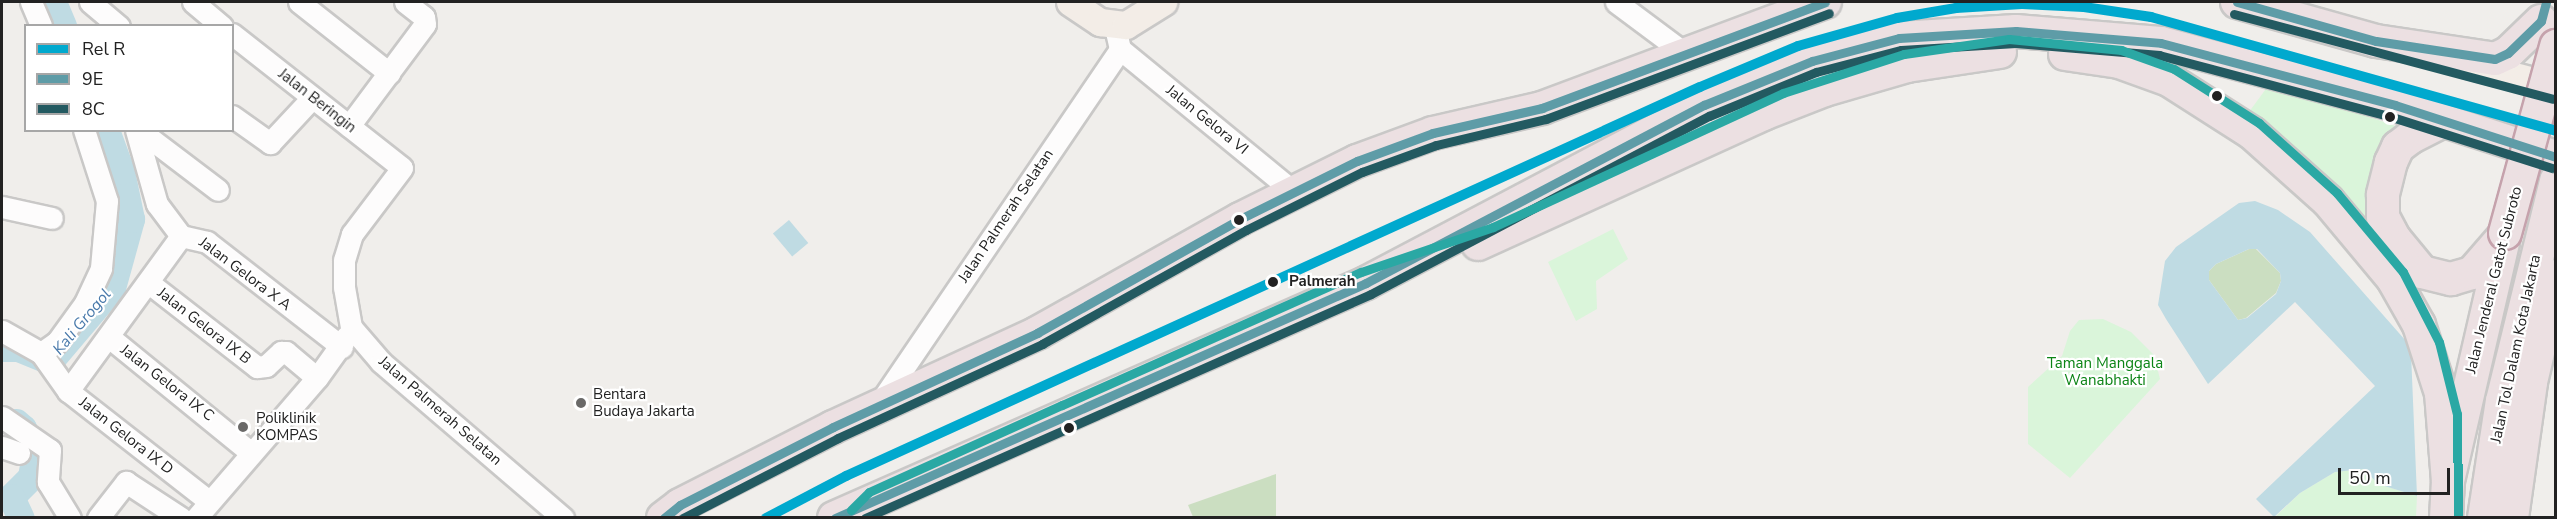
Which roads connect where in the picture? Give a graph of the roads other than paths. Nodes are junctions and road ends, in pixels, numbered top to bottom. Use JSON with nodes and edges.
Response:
{"nodes":[{"id":1,"x":31,"y":2,"type":"edge"},
{"id":2,"x":90,"y":2,"type":"edge"},
{"id":3,"x":193,"y":2,"type":"edge"},
{"id":4,"x":299,"y":2,"type":"edge"},
{"id":5,"x":405,"y":2,"type":"edge"},
{"id":6,"x":1070,"y":2,"type":"edge"},
{"id":7,"x":1616,"y":2,"type":"edge"},
{"id":8,"x":1825,"y":2,"type":"edge"},
{"id":9,"x":2237,"y":2,"type":"edge"},
{"id":10,"x":1147,"y":3,"type":"edge"},
{"id":11,"x":2547,"y":23,"type":"edge"},
{"id":12,"x":40,"y":24,"type":"edge"},
{"id":13,"x":117,"y":24,"type":"edge"},
{"id":14,"x":220,"y":24,"type":"edge"},
{"id":15,"x":1111,"y":25,"type":"edge"},
{"id":16,"x":234,"y":36,"type":"edge"},
{"id":17,"x":2376,"y":40,"type":"junction"},
{"id":18,"x":2013,"y":41,"type":"junction"},
{"id":19,"x":1687,"y":55,"type":"junction"},
{"id":20,"x":2556,"y":71,"type":"edge"},
{"id":21,"x":389,"y":73,"type":"junction"},
{"id":22,"x":2556,"y":87,"type":"edge"},
{"id":23,"x":312,"y":98,"type":"junction"},
{"id":24,"x":234,"y":117,"type":"edge"},
{"id":25,"x":2443,"y":121,"type":"junction"},
{"id":26,"x":349,"y":126,"type":"junction"},
{"id":27,"x":85,"y":132,"type":"edge"},
{"id":28,"x":139,"y":132,"type":"edge"},
{"id":29,"x":141,"y":132,"type":"edge"},
{"id":30,"x":2556,"y":157,"type":"edge"},
{"id":31,"x":2556,"y":181,"type":"edge"},
{"id":32,"x":218,"y":190,"type":"dead end"},
{"id":33,"x":1293,"y":191,"type":"junction"},
{"id":34,"x":2,"y":207,"type":"edge"},
{"id":35,"x":52,"y":218,"type":"dead end"},
{"id":36,"x":2505,"y":235,"type":"junction"},
{"id":37,"x":182,"y":236,"type":"junction"},
{"id":38,"x":2556,"y":276,"type":"edge"},
{"id":39,"x":149,"y":283,"type":"junction"},
{"id":40,"x":2532,"y":318,"type":"junction"},
{"id":41,"x":351,"y":327,"type":"junction"},
{"id":42,"x":2,"y":331,"type":"edge"},
{"id":43,"x":109,"y":337,"type":"junction"},
{"id":44,"x":342,"y":347,"type":"junction"},
{"id":45,"x":45,"y":358,"type":"junction"},
{"id":46,"x":317,"y":378,"type":"junction"},
{"id":47,"x":68,"y":391,"type":"junction"},
{"id":48,"x":879,"y":405,"type":"junction"},
{"id":49,"x":8,"y":421,"type":"edge"},
{"id":50,"x":251,"y":453,"type":"junction"},
{"id":51,"x":2448,"y":481,"type":"junction"},
{"id":52,"x":202,"y":509,"type":"edge"},
{"id":53,"x":867,"y":510,"type":"edge"},
{"id":54,"x":70,"y":518,"type":"edge"},
{"id":55,"x":98,"y":518,"type":"edge"},
{"id":56,"x":181,"y":518,"type":"edge"},
{"id":57,"x":563,"y":518,"type":"edge"},
{"id":58,"x":663,"y":518,"type":"edge"},
{"id":59,"x":834,"y":518,"type":"edge"},
{"id":60,"x":2446,"y":518,"type":"edge"},
{"id":61,"x":2484,"y":518,"type":"edge"},
{"id":62,"x":2512,"y":518,"type":"edge"}],
"edges":[{"from":1,"to":12,"type":"street"},
{"from":2,"to":13,"type":"street"},
{"from":3,"to":14,"type":"street"},
{"from":4,"to":21,"type":"street"},
{"from":5,"to":21,"type":"street"},
{"from":6,"to":15,"type":"main road"},
{"from":7,"to":19,"type":"street"},
{"from":8,"to":19,"type":"highway"},
{"from":9,"to":17,"type":"highway"},
{"from":10,"to":15,"type":"main road"},
{"from":11,"to":17,"type":"highway"},
{"from":11,"to":20,"type":"highway"},
{"from":11,"to":36,"type":"highway","name":"Jalan Jenderal Gatot Subroto","bridge":true},
{"from":15,"to":33,"type":"street","name":"Jalan Gelora VI"},
{"from":15,"to":48,"type":"street","name":"Jalan Palmerah Selatan"},
{"from":16,"to":23,"type":"street","name":"Jalan Beringin"},
{"from":17,"to":22,"type":"main road"},
{"from":18,"to":25,"type":"highway"},
{"from":18,"to":51,"type":"highway"},
{"from":18,"to":53,"type":"highway"},
{"from":19,"to":33,"type":"highway"},
{"from":21,"to":26,"type":"street"},
{"from":23,"to":24,"type":"street"},
{"from":23,"to":26,"type":"street","name":"Jalan Beringin"},
{"from":25,"to":30,"type":"highway"},
{"from":25,"to":36,"type":"highway"},
{"from":26,"to":41,"type":"street","name":"Jalan Beringin"},
{"from":27,"to":45,"type":"street"},
{"from":28,"to":37,"type":"street","name":"Jalan Gelora X A"},
{"from":29,"to":32,"type":"street"},
{"from":31,"to":40,"type":"highway","name":"Jalan Tol Dalam Kota Jakarta"},
{"from":33,"to":48,"type":"highway"},
{"from":34,"to":35,"type":"street"},
{"from":36,"to":51,"type":"highway","name":"Jalan Jenderal Gatot Subroto"},
{"from":37,"to":39,"type":"street","name":"Jalan Gelora IX D"},
{"from":37,"to":44,"type":"street","name":"Jalan Gelora X A"},
{"from":38,"to":40,"type":"highway","name":"Jalan Tol Dalam Kota Jakarta"},
{"from":39,"to":43,"type":"street","name":"Jalan Gelora IX D"},
{"from":39,"to":46,"type":"street","name":"Jalan Gelora IX B"},
{"from":40,"to":61,"type":"highway","name":"Jalan Tol Dalam Kota Jakarta"},
{"from":40,"to":62,"type":"highway","name":"Jalan Tol Dalam Kota Jakarta"},
{"from":41,"to":44,"type":"street"},
{"from":41,"to":57,"type":"street","name":"Jalan Palmerah Selatan"},
{"from":42,"to":45,"type":"street"},
{"from":43,"to":47,"type":"street","name":"Jalan Gelora IX D"},
{"from":43,"to":50,"type":"street","name":"Jalan Gelora IX C"},
{"from":44,"to":46,"type":"street"},
{"from":45,"to":47,"type":"street"},
{"from":46,"to":50,"type":"street"},
{"from":47,"to":52,"type":"street","name":"Jalan Gelora IX D"},
{"from":48,"to":58,"type":"highway"},
{"from":49,"to":54,"type":"street"},
{"from":50,"to":52,"type":"street"},
{"from":51,"to":60,"type":"highway","name":"Jalan Jenderal Gatot Subroto"},
{"from":53,"to":59,"type":"highway"},
{"from":55,"to":56,"type":"street"}]}
